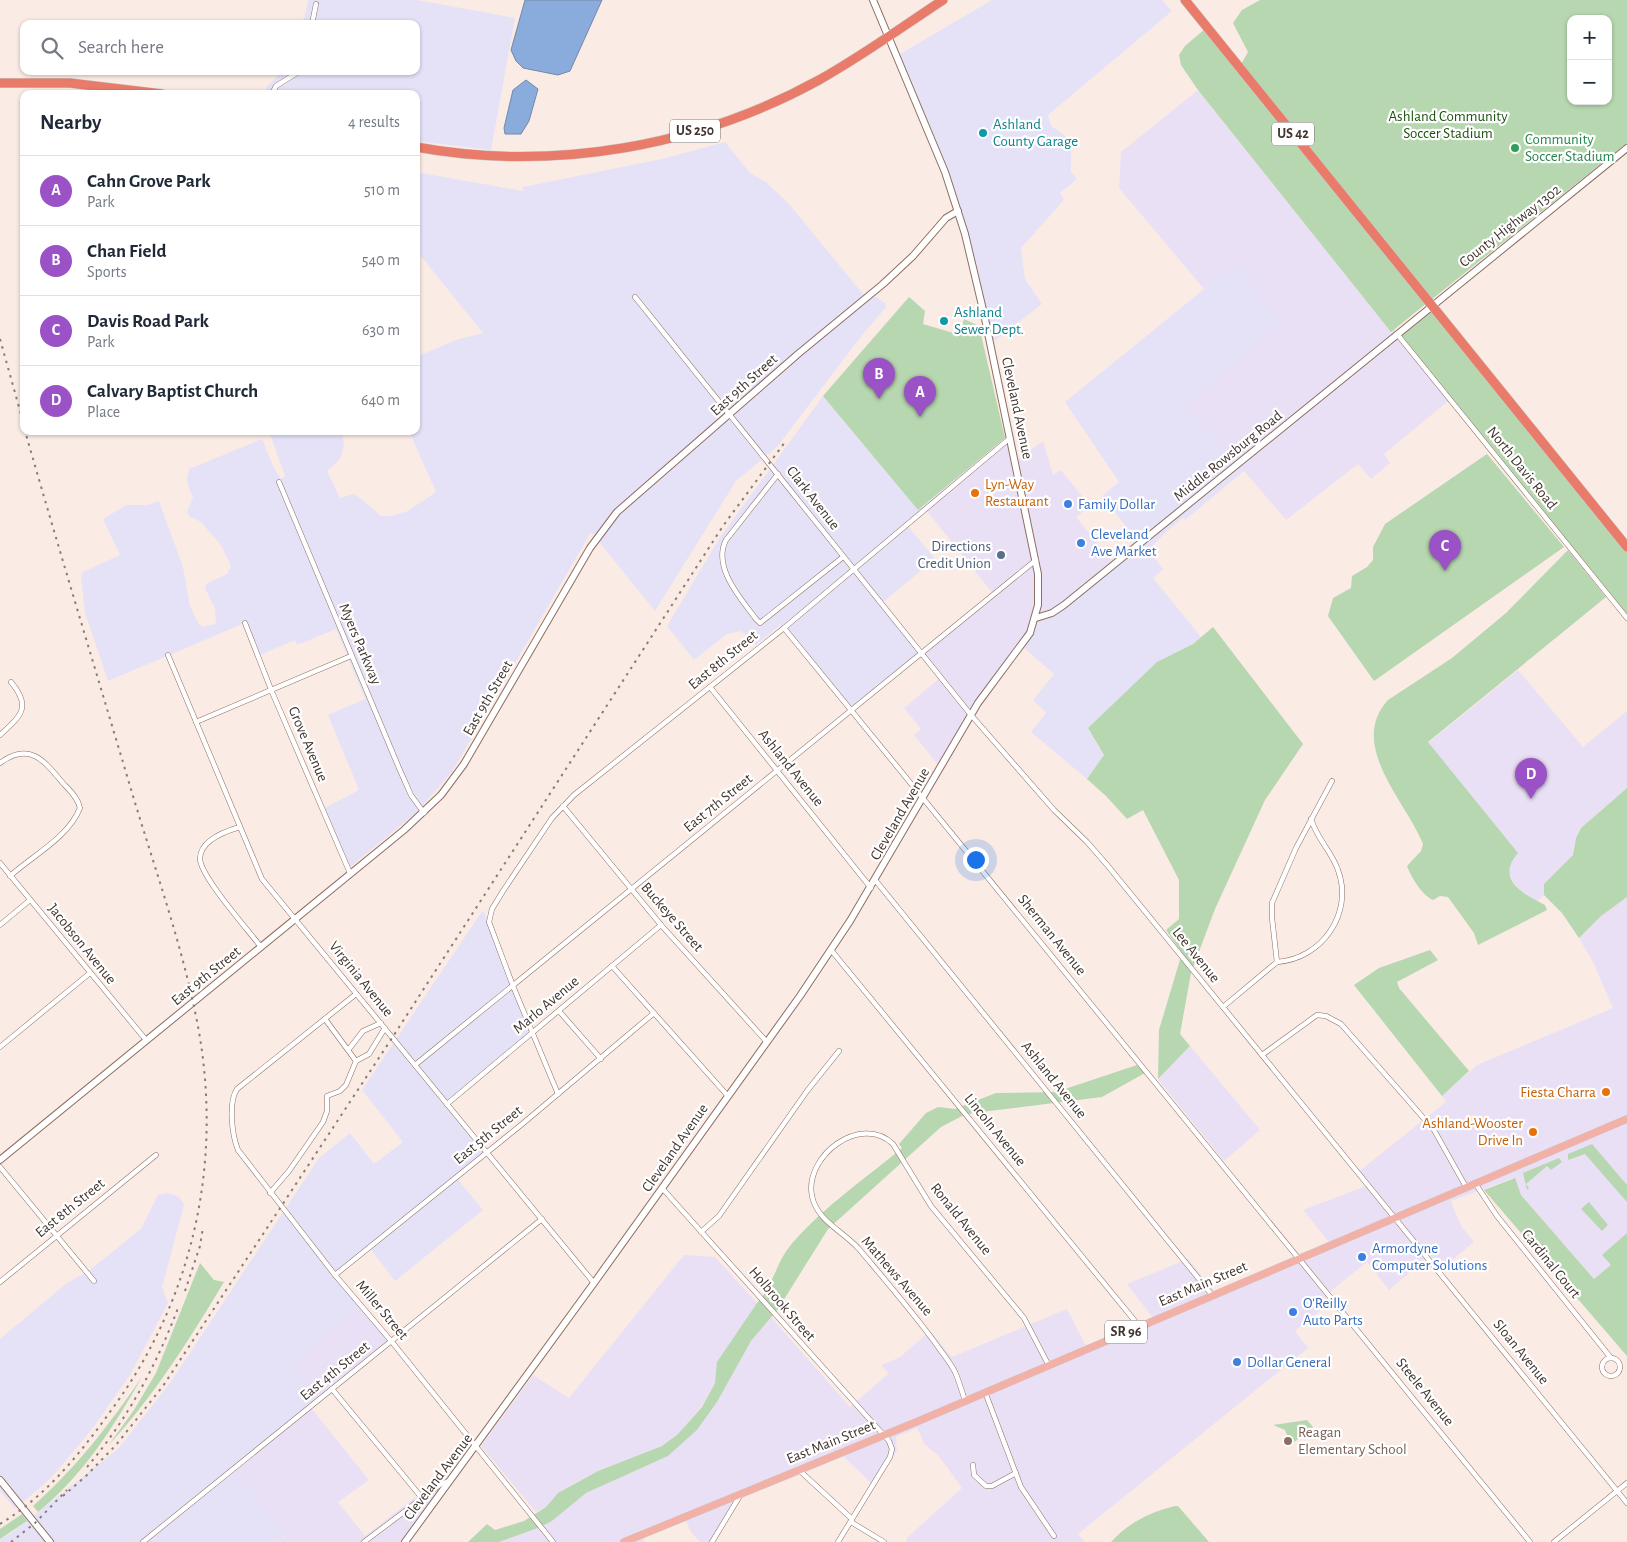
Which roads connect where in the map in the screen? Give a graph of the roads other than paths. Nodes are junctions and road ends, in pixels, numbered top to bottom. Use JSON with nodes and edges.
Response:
{"nodes":[{"id":1,"x":873,"y":0,"type":"edge"},
{"id":2,"x":943,"y":0,"type":"edge"},
{"id":3,"x":1185,"y":0,"type":"edge"},
{"id":4,"x":316,"y":4,"type":"dead end"},
{"id":5,"x":313,"y":20,"type":"edge"},
{"id":6,"x":889,"y":36,"type":"junction"},
{"id":7,"x":294,"y":75,"type":"edge"},
{"id":8,"x":0,"y":83,"type":"edge"},
{"id":9,"x":129,"y":90,"type":"edge"},
{"id":10,"x":274,"y":90,"type":"edge"},
{"id":11,"x":420,"y":148,"type":"edge"},
{"id":12,"x":1627,"y":148,"type":"edge"},
{"id":13,"x":958,"y":211,"type":"junction"},
{"id":14,"x":635,"y":297,"type":"dead end"},
{"id":15,"x":1432,"y":306,"type":"junction"},
{"id":16,"x":1397,"y":334,"type":"junction"},
{"id":17,"x":730,"y":415,"type":"junction"},
{"id":18,"x":1010,"y":438,"type":"junction"},
{"id":19,"x":778,"y":474,"type":"junction"},
{"id":20,"x":279,"y":482,"type":"dead end"},
{"id":21,"x":1627,"y":547,"type":"edge"},
{"id":22,"x":843,"y":558,"type":"junction"},
{"id":23,"x":1036,"y":560,"type":"junction"},
{"id":24,"x":853,"y":570,"type":"junction"},
{"id":25,"x":1036,"y":618,"type":"junction"},
{"id":26,"x":1627,"y":618,"type":"edge"},
{"id":27,"x":245,"y":623,"type":"dead end"},
{"id":28,"x":784,"y":628,"type":"junction"},
{"id":29,"x":921,"y":654,"type":"junction"},
{"id":30,"x":168,"y":655,"type":"dead end"},
{"id":31,"x":351,"y":656,"type":"junction"},
{"id":32,"x":11,"y":682,"type":"dead end"},
{"id":33,"x":710,"y":687,"type":"junction"},
{"id":34,"x":272,"y":692,"type":"junction"},
{"id":35,"x":852,"y":710,"type":"junction"},
{"id":36,"x":971,"y":715,"type":"junction"},
{"id":37,"x":196,"y":722,"type":"junction"},
{"id":38,"x":0,"y":735,"type":"edge"},
{"id":39,"x":0,"y":763,"type":"edge"},
{"id":40,"x":777,"y":771,"type":"junction"},
{"id":41,"x":1332,"y":781,"type":"dead end"},
{"id":42,"x":924,"y":798,"type":"junction"},
{"id":43,"x":563,"y":806,"type":"junction"},
{"id":44,"x":424,"y":813,"type":"junction"},
{"id":45,"x":1311,"y":818,"type":"junction"},
{"id":46,"x":240,"y":827,"type":"junction"},
{"id":47,"x":0,"y":863,"type":"edge"},
{"id":48,"x":350,"y":873,"type":"junction"},
{"id":49,"x":10,"y":876,"type":"junction"},
{"id":50,"x":876,"y":881,"type":"junction"},
{"id":51,"x":871,"y":888,"type":"junction"},
{"id":52,"x":631,"y":890,"type":"junction"},
{"id":53,"x":30,"y":900,"type":"junction"},
{"id":54,"x":296,"y":918,"type":"junction"},
{"id":55,"x":0,"y":925,"type":"edge"},
{"id":56,"x":661,"y":925,"type":"junction"},
{"id":57,"x":261,"y":947,"type":"junction"},
{"id":58,"x":831,"y":950,"type":"junction"},
{"id":59,"x":1277,"y":962,"type":"junction"},
{"id":60,"x":612,"y":966,"type":"junction"},
{"id":61,"x":90,"y":973,"type":"junction"},
{"id":62,"x":513,"y":986,"type":"junction"},
{"id":63,"x":356,"y":994,"type":"junction"},
{"id":64,"x":1223,"y":1007,"type":"junction"},
{"id":65,"x":559,"y":1011,"type":"junction"},
{"id":66,"x":654,"y":1013,"type":"junction"},
{"id":67,"x":325,"y":1020,"type":"junction"},
{"id":68,"x":381,"y":1023,"type":"junction"},
{"id":69,"x":385,"y":1028,"type":"junction"},
{"id":70,"x":533,"y":1032,"type":"junction"},
{"id":71,"x":146,"y":1040,"type":"junction"},
{"id":72,"x":766,"y":1041,"type":"junction"},
{"id":73,"x":0,"y":1047,"type":"edge"},
{"id":74,"x":349,"y":1049,"type":"junction"},
{"id":75,"x":839,"y":1051,"type":"dead end"},
{"id":76,"x":1262,"y":1055,"type":"junction"},
{"id":77,"x":601,"y":1059,"type":"junction"},
{"id":78,"x":356,"y":1061,"type":"junction"},
{"id":79,"x":415,"y":1065,"type":"junction"},
{"id":80,"x":558,"y":1094,"type":"junction"},
{"id":81,"x":728,"y":1095,"type":"junction"},
{"id":82,"x":447,"y":1104,"type":"junction"},
{"id":83,"x":1627,"y":1119,"type":"edge"},
{"id":84,"x":831,"y":1148,"type":"joint"},
{"id":85,"x":486,"y":1153,"type":"junction"},
{"id":86,"x":156,"y":1154,"type":"dead end"},
{"id":87,"x":0,"y":1160,"type":"edge"},
{"id":88,"x":0,"y":1167,"type":"edge"},
{"id":89,"x":1475,"y":1183,"type":"junction"},
{"id":90,"x":1466,"y":1187,"type":"junction"},
{"id":91,"x":662,"y":1188,"type":"junction"},
{"id":92,"x":270,"y":1193,"type":"junction"},
{"id":93,"x":1395,"y":1217,"type":"junction"},
{"id":94,"x":542,"y":1220,"type":"junction"},
{"id":95,"x":701,"y":1232,"type":"junction"},
{"id":96,"x":56,"y":1236,"type":"junction"},
{"id":97,"x":1300,"y":1258,"type":"junction"},
{"id":98,"x":335,"y":1275,"type":"junction"},
{"id":99,"x":94,"y":1281,"type":"dead end"},
{"id":100,"x":0,"y":1282,"type":"edge"},
{"id":101,"x":594,"y":1283,"type":"junction"},
{"id":102,"x":1212,"y":1295,"type":"junction"},
{"id":103,"x":1139,"y":1326,"type":"junction"},
{"id":104,"x":392,"y":1342,"type":"junction"},
{"id":105,"x":1611,"y":1358,"type":"junction"},
{"id":106,"x":1048,"y":1364,"type":"junction"},
{"id":107,"x":332,"y":1389,"type":"junction"},
{"id":108,"x":985,"y":1392,"type":"junction"},
{"id":109,"x":965,"y":1401,"type":"junction"},
{"id":110,"x":884,"y":1435,"type":"junction"},
{"id":111,"x":476,"y":1447,"type":"junction"},
{"id":112,"x":973,"y":1465,"type":"dead end"},
{"id":113,"x":799,"y":1470,"type":"junction"},
{"id":114,"x":1016,"y":1473,"type":"junction"},
{"id":115,"x":0,"y":1480,"type":"edge"},
{"id":116,"x":450,"y":1481,"type":"junction"},
{"id":117,"x":1627,"y":1483,"type":"edge"},
{"id":118,"x":1617,"y":1491,"type":"junction"},
{"id":119,"x":741,"y":1494,"type":"junction"},
{"id":120,"x":422,"y":1498,"type":"junction"},
{"id":121,"x":1627,"y":1503,"type":"edge"},
{"id":122,"x":851,"y":1520,"type":"junction"},
{"id":123,"x":1054,"y":1536,"type":"dead end"},
{"id":124,"x":50,"y":1542,"type":"edge"},
{"id":125,"x":143,"y":1542,"type":"edge"},
{"id":126,"x":364,"y":1542,"type":"edge"},
{"id":127,"x":405,"y":1542,"type":"edge"},
{"id":128,"x":553,"y":1542,"type":"edge"},
{"id":129,"x":624,"y":1542,"type":"edge"},
{"id":130,"x":712,"y":1542,"type":"edge"},
{"id":131,"x":838,"y":1542,"type":"edge"},
{"id":132,"x":884,"y":1542,"type":"edge"},
{"id":133,"x":1530,"y":1542,"type":"edge"},
{"id":134,"x":1554,"y":1542,"type":"edge"}],
"edges":[{"from":1,"to":6,"type":"street","name":"Cleveland Avenue"},
{"from":2,"to":6,"type":"highway","number":"US 250"},
{"from":3,"to":15,"type":"highway","number":"US 42"},
{"from":4,"to":5,"type":"street"},
{"from":6,"to":11,"type":"highway","number":"US 250"},
{"from":6,"to":13,"type":"street","name":"Cleveland Avenue"},
{"from":7,"to":10,"type":"street"},
{"from":8,"to":9,"type":"highway"},
{"from":12,"to":15,"type":"street","name":"County Highway 1302"},
{"from":13,"to":17,"type":"street","name":"East 9th Street"},
{"from":13,"to":18,"type":"street","name":"Cleveland Avenue"},
{"from":14,"to":17,"type":"street","name":"Clark Avenue"},
{"from":15,"to":16,"type":"street","name":"Middle Rowsburg Road"},
{"from":15,"to":21,"type":"highway","number":"US 42"},
{"from":16,"to":25,"type":"street","name":"Middle Rowsburg Road"},
{"from":16,"to":26,"type":"street","name":"North Davis Road"},
{"from":17,"to":19,"type":"street","name":"Clark Avenue"},
{"from":17,"to":44,"type":"street","name":"East 9th Street"},
{"from":18,"to":23,"type":"street","name":"Cleveland Avenue"},
{"from":18,"to":24,"type":"street","name":"East 8th Street"},
{"from":19,"to":22,"type":"street","name":"Clark Avenue"},
{"from":19,"to":22,"type":"street"},
{"from":20,"to":31,"type":"street","name":"Myers Parkway"},
{"from":22,"to":24,"type":"street","name":"Clark Avenue"},
{"from":23,"to":25,"type":"street","name":"Cleveland Avenue"},
{"from":23,"to":29,"type":"street","name":"East 7th Street"},
{"from":24,"to":28,"type":"street","name":"East 8th Street"},
{"from":24,"to":29,"type":"street","name":"Clark Avenue"},
{"from":25,"to":36,"type":"street","name":"Cleveland Avenue"},
{"from":27,"to":34,"type":"street","name":"Grove Avenue"},
{"from":28,"to":33,"type":"street","name":"East 8th Street"},
{"from":28,"to":35,"type":"street","name":"Sherman Avenue"},
{"from":29,"to":35,"type":"street","name":"East 7th Street"},
{"from":29,"to":36,"type":"street","name":"Clark Avenue"},
{"from":30,"to":37,"type":"street","name":"Virginia Avenue"},
{"from":31,"to":34,"type":"street"},
{"from":31,"to":44,"type":"street","name":"Myers Parkway"},
{"from":32,"to":38,"type":"street"},
{"from":33,"to":40,"type":"street","name":"Ashland Avenue"},
{"from":33,"to":43,"type":"street","name":"East 8th Street"},
{"from":34,"to":37,"type":"street"},
{"from":34,"to":48,"type":"street","name":"Grove Avenue"},
{"from":35,"to":40,"type":"street","name":"East 7th Street"},
{"from":35,"to":42,"type":"street","name":"Sherman Avenue"},
{"from":36,"to":42,"type":"street","name":"Cleveland Avenue"},
{"from":36,"to":64,"type":"street","name":"Lee Avenue"},
{"from":37,"to":46,"type":"street","name":"Virginia Avenue"},
{"from":39,"to":49,"type":"street"},
{"from":40,"to":51,"type":"street","name":"Ashland Avenue"},
{"from":40,"to":52,"type":"street","name":"East 7th Street"},
{"from":41,"to":45,"type":"street"},
{"from":42,"to":50,"type":"street","name":"Cleveland Avenue"},
{"from":42,"to":97,"type":"street","name":"Sherman Avenue"},
{"from":43,"to":52,"type":"street","name":"Buckeye Street"},
{"from":43,"to":62,"type":"street","name":"East 8th Street"},
{"from":44,"to":48,"type":"street","name":"East 9th Street"},
{"from":45,"to":59,"type":"street"},
{"from":45,"to":59,"type":"street"},
{"from":46,"to":54,"type":"street","name":"Virginia Avenue"},
{"from":46,"to":57,"type":"street"},
{"from":47,"to":49,"type":"street","name":"Jacobson Avenue"},
{"from":48,"to":54,"type":"street","name":"East 9th Street"},
{"from":49,"to":53,"type":"street","name":"Jacobson Avenue"},
{"from":50,"to":51,"type":"street","name":"Cleveland Avenue"},
{"from":50,"to":102,"type":"street","name":"Ashland Avenue"},
{"from":51,"to":58,"type":"street","name":"Cleveland Avenue"},
{"from":52,"to":56,"type":"street","name":"Buckeye Street"},
{"from":52,"to":62,"type":"street","name":"East 7th Street"},
{"from":53,"to":55,"type":"street"},
{"from":53,"to":61,"type":"street","name":"Jacobson Avenue"},
{"from":54,"to":57,"type":"street","name":"East 9th Street"},
{"from":54,"to":63,"type":"street","name":"Virginia Avenue"},
{"from":56,"to":60,"type":"street","name":"Marlo Avenue"},
{"from":56,"to":72,"type":"street","name":"Buckeye Street"},
{"from":57,"to":71,"type":"street","name":"East 9th Street"},
{"from":58,"to":72,"type":"street","name":"Cleveland Avenue"},
{"from":58,"to":103,"type":"street","name":"Lincoln Avenue"},
{"from":59,"to":64,"type":"street"},
{"from":60,"to":65,"type":"street","name":"Marlo Avenue"},
{"from":60,"to":66,"type":"street"},
{"from":61,"to":71,"type":"street","name":"Jacobson Avenue"},
{"from":61,"to":73,"type":"street"},
{"from":62,"to":70,"type":"street"},
{"from":62,"to":79,"type":"street","name":"East 7th Street"},
{"from":63,"to":67,"type":"street"},
{"from":63,"to":68,"type":"street","name":"Virginia Avenue"},
{"from":64,"to":76,"type":"street","name":"Lee Avenue"},
{"from":65,"to":70,"type":"street","name":"Marlo Avenue"},
{"from":65,"to":77,"type":"street"},
{"from":66,"to":77,"type":"street","name":"East 5th Street"},
{"from":66,"to":81,"type":"street"},
{"from":67,"to":74,"type":"street"},
{"from":67,"to":92,"type":"street","name":"Miller Street"},
{"from":68,"to":69,"type":"street","name":"Virginia Avenue"},
{"from":68,"to":74,"type":"street"},
{"from":69,"to":78,"type":"street"},
{"from":69,"to":79,"type":"street","name":"Virginia Avenue"},
{"from":70,"to":80,"type":"street"},
{"from":70,"to":82,"type":"street","name":"Marlo Avenue"},
{"from":71,"to":87,"type":"street","name":"East 9th Street"},
{"from":72,"to":81,"type":"street","name":"Cleveland Avenue"},
{"from":74,"to":78,"type":"street"},
{"from":75,"to":95,"type":"street"},
{"from":76,"to":90,"type":"street"},
{"from":76,"to":93,"type":"street","name":"Lee Avenue"},
{"from":77,"to":80,"type":"street","name":"East 5th Street"},
{"from":78,"to":92,"type":"street"},
{"from":79,"to":82,"type":"street","name":"Virginia Avenue"},
{"from":80,"to":85,"type":"street","name":"East 5th Street"},
{"from":81,"to":91,"type":"street","name":"Cleveland Avenue"},
{"from":82,"to":85,"type":"street","name":"Virginia Avenue"},
{"from":83,"to":89,"type":"main road","name":"East Main Street","number":"SR 96"},
{"from":84,"to":106,"type":"street","name":"Ronald Avenue"},
{"from":84,"to":109,"type":"street","name":"Mathews Avenue"},
{"from":85,"to":94,"type":"street","name":"Virginia Avenue"},
{"from":85,"to":98,"type":"street","name":"East 5th Street"},
{"from":86,"to":96,"type":"street","name":"East 8th Street"},
{"from":88,"to":96,"type":"street"},
{"from":89,"to":90,"type":"main road","name":"East Main Street","number":"SR 96"},
{"from":89,"to":105,"type":"street","name":"Cardinal Court"},
{"from":90,"to":93,"type":"main road","name":"East Main Street","number":"SR 96"},
{"from":91,"to":95,"type":"street","name":"Holbrook Street"},
{"from":91,"to":101,"type":"street","name":"Cleveland Avenue"},
{"from":92,"to":98,"type":"street","name":"Miller Street"},
{"from":93,"to":97,"type":"main road","name":"East Main Street","number":"SR 96"},
{"from":93,"to":118,"type":"street","name":"Sloan Avenue"},
{"from":94,"to":101,"type":"street","name":"Virginia Avenue"},
{"from":94,"to":104,"type":"street","name":"East 4th Street"},
{"from":95,"to":110,"type":"street","name":"Holbrook Street"},
{"from":96,"to":99,"type":"street"},
{"from":96,"to":100,"type":"street","name":"East 8th Street"},
{"from":97,"to":102,"type":"main road","name":"East Main Street","number":"SR 96"},
{"from":97,"to":133,"type":"street","name":"Steele Avenue"},
{"from":98,"to":104,"type":"street","name":"Miller Street"},
{"from":101,"to":111,"type":"street","name":"Cleveland Avenue"},
{"from":102,"to":103,"type":"main road","name":"East Main Street","number":"SR 96"},
{"from":103,"to":106,"type":"main road","name":"East Main Street","number":"SR 96"},
{"from":104,"to":107,"type":"street","name":"East 4th Street"},
{"from":104,"to":111,"type":"street","name":"Miller Street"},
{"from":105,"to":105,"type":"street"},
{"from":106,"to":108,"type":"main road","name":"East Main Street","number":"SR 96"},
{"from":107,"to":120,"type":"street"},
{"from":107,"to":125,"type":"street","name":"East 4th Street"},
{"from":108,"to":109,"type":"main road","name":"East Main Street","number":"SR 96"},
{"from":108,"to":114,"type":"street"},
{"from":109,"to":110,"type":"main road","name":"East Main Street","number":"SR 96"},
{"from":110,"to":113,"type":"main road","name":"East Main Street","number":"SR 96"},
{"from":110,"to":122,"type":"street"},
{"from":111,"to":116,"type":"street","name":"Cleveland Avenue"},
{"from":111,"to":128,"type":"street","name":"Miller Street"},
{"from":112,"to":114,"type":"street"},
{"from":113,"to":119,"type":"main road","name":"East Main Street","number":"SR 96"},
{"from":113,"to":122,"type":"street"},
{"from":114,"to":123,"type":"street"},
{"from":115,"to":124,"type":"street"},
{"from":116,"to":120,"type":"street"},
{"from":116,"to":127,"type":"street","name":"Cleveland Avenue"},
{"from":117,"to":118,"type":"street"},
{"from":118,"to":121,"type":"street","name":"Sloan Avenue"},
{"from":118,"to":134,"type":"street"},
{"from":119,"to":129,"type":"main road","name":"East Main Street","number":"SR 96"},
{"from":119,"to":130,"type":"street"},
{"from":120,"to":126,"type":"street"},
{"from":122,"to":131,"type":"street"},
{"from":122,"to":132,"type":"street"}]}
